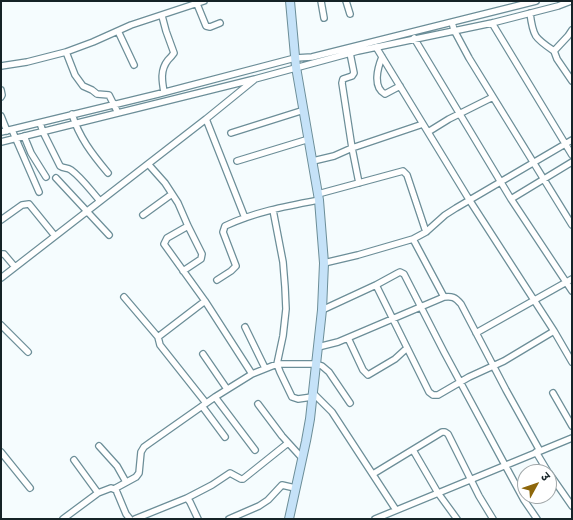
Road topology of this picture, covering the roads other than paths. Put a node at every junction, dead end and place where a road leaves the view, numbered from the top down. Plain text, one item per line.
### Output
1 (204, 1) edge
2 (290, 1) edge
3 (321, 1) edge
4 (346, 1) edge
5 (536, 1) edge
6 (571, 1) edge
7 (197, 4) junction
8 (530, 13) junction
9 (350, 14) dead end
10 (162, 16) junction
11 (324, 18) dead end
12 (452, 22) junction
13 (220, 23) dead end
14 (492, 23) junction
15 (454, 30) junction
16 (572, 30) edge
17 (118, 31) junction
18 (414, 38) junction
19 (570, 39) edge
20 (376, 47) junction
21 (554, 51) junction
22 (66, 52) junction
23 (350, 54) junction
24 (382, 57) junction
25 (295, 58) junction
26 (134, 65) dead end
27 (1, 66) edge
28 (296, 67) junction
29 (225, 77) junction
30 (255, 79) junction
31 (572, 81) edge
32 (228, 86) junction
33 (400, 86) junction
34 (1, 90) edge
35 (161, 93) junction
36 (1, 97) edge
37 (493, 97) junction
38 (161, 102) junction
39 (114, 105) junction
40 (98, 108) junction
41 (304, 110) junction
42 (118, 113) junction
43 (460, 113) junction
44 (72, 114) junction
45 (1, 116) edge
46 (100, 117) junction
47 (206, 119) junction
48 (40, 122) junction
49 (75, 124) junction
50 (423, 124) junction
51 (7, 131) edge
52 (43, 132) junction
53 (428, 132) junction
54 (231, 133) dead end
55 (24, 136) junction
56 (15, 139) junction
57 (309, 139) junction
58 (572, 140) edge
59 (1, 142) edge
60 (566, 144) junction
61 (352, 148) junction
62 (572, 155) edge
63 (237, 161) dead end
64 (313, 161) junction
65 (533, 162) junction
66 (572, 162) edge
67 (149, 164) junction
68 (108, 173) dead end
69 (46, 177) dead end
70 (56, 178) dead end
71 (544, 180) junction
72 (501, 182) junction
73 (359, 183) junction
74 (39, 192) dead end
75 (172, 194) junction
76 (318, 197) junction
77 (512, 199) junction
78 (100, 201) junction
79 (470, 201) junction
80 (273, 210) junction
81 (86, 211) junction
82 (142, 215) dead end
83 (245, 218) junction
84 (1, 220) edge
85 (572, 225) edge
86 (188, 226) junction
87 (426, 232) junction
88 (55, 236) junction
89 (109, 236) dead end
90 (414, 239) junction
91 (1, 254) edge
92 (324, 263) junction
93 (15, 267) junction
94 (183, 271) junction
95 (1, 278) edge
96 (217, 280) dead end
97 (569, 280) edge
98 (376, 286) junction
99 (572, 291) edge
100 (124, 297) dead end
101 (444, 297) junction
102 (205, 301) junction
103 (534, 301) junction
104 (421, 306) junction
105 (322, 310) junction
106 (392, 319) junction
107 (1, 325) edge
108 (245, 326) dead end
109 (554, 331) junction
110 (476, 333) junction
111 (158, 337) junction
112 (348, 338) junction
113 (318, 347) junction
114 (407, 348) junction
115 (28, 352) dead end
116 (203, 354) dead end
117 (572, 362) edge
118 (277, 364) junction
119 (316, 364) junction
120 (493, 365) junction
121 (265, 368) junction
122 (252, 374) junction
123 (460, 382) junction
124 (227, 389) junction
125 (553, 393) dead end
126 (312, 395) junction
127 (215, 396) junction
128 (350, 403) dead end
129 (204, 404) junction
130 (258, 404) dead end
131 (572, 426) edge
132 (225, 438) dead end
133 (571, 440) edge
134 (288, 443) junction
135 (99, 446) dead end
136 (255, 450) dead end
137 (413, 450) junction
138 (538, 451) junction
139 (1, 452) edge
140 (302, 458) junction
141 (74, 460) dead end
142 (544, 464) edge
143 (505, 466) junction
144 (373, 474) junction
145 (471, 480) junction
146 (126, 482) junction
147 (557, 484) edge
148 (30, 488) dead end
149 (296, 488) junction
150 (114, 489) junction
151 (98, 493) junction
152 (438, 493) junction
153 (187, 498) junction
154 (572, 506) edge
155 (396, 510) junction
156 (387, 517) edge
157 (63, 519) edge
158 (130, 519) edge
159 (135, 519) edge
160 (198, 519) edge
161 (229, 519) edge
162 (288, 519) edge
163 (375, 519) edge
164 (457, 519) edge
165 (494, 519) edge
166 (537, 519) edge

1 - 7 street
2 - 25 street
3 - 11 street
4 - 9 street
5 - 12 street
6 - 8 street
7 - 10 street
7 - 13 street
8 - 14 street
8 - 21 street
10 - 17 street
10 - 35 street
12 - 15 street
12 - 25 street
14 - 15 street
14 - 60 street
15 - 18 street
15 - 37 street
16 - 19 street
17 - 22 street
17 - 26 street
18 - 20 street
18 - 43 street
19 - 21 street
20 - 23 street
20 - 24 street
21 - 31 street
22 - 27 street
22 - 39 street
23 - 28 street
23 - 61 street
24 - 33 street
24 - 33 street
25 - 28 street
25 - 29 street
28 - 30 street
28 - 41 street
29 - 32 street
29 - 35 street
30 - 32 street
30 - 47 street
32 - 38 street
33 - 50 street
34 - 36 street
35 - 38 street
35 - 39 street
37 - 43 street
37 - 65 street
38 - 42 street
39 - 40 street
39 - 42 street
40 - 44 street
40 - 46 street
41 - 54 street
41 - 57 street
42 - 46 street
43 - 53 street
43 - 72 street
44 - 48 street
44 - 49 street
45 - 51 street
46 - 49 street
47 - 67 street
47 - 83 street
48 - 51 street
48 - 52 street
49 - 52 street
49 - 68 street
50 - 53 street
50 - 61 street
51 - 56 street
52 - 55 street
52 - 78 street
53 - 79 street
55 - 56 street
55 - 69 street
56 - 59 street
56 - 74 street
57 - 63 street
57 - 64 street
58 - 60 street
60 - 62 street
60 - 65 street
61 - 64 street
61 - 73 street
64 - 76 street
65 - 71 street
65 - 72 street
66 - 71 street
67 - 75 street
67 - 78 street
70 - 81 street
71 - 77 street
71 - 85 street
72 - 77 street
72 - 79 street
73 - 76 street
73 - 87 street
75 - 82 street
75 - 86 street
76 - 80 street
76 - 92 street
77 - 97 street
78 - 81 street
79 - 87 street
79 - 103 street
80 - 83 street
80 - 118 street
81 - 88 street
81 - 89 street
83 - 96 street
84 - 88 street
86 - 94 street
86 - 94 street
87 - 90 street
88 - 93 street
90 - 92 street
90 - 101 street
91 - 93 street
92 - 105 street
93 - 95 street
94 - 102 street
97 - 99 street
97 - 103 street
98 - 104 street
98 - 105 street
98 - 106 street
100 - 111 street
101 - 104 street
101 - 110 street
102 - 111 street
102 - 122 street
103 - 109 street
103 - 110 street
104 - 106 street
104 - 123 street
105 - 113 street
106 - 112 street
106 - 114 street
107 - 115 street
108 - 121 street
109 - 117 street
109 - 120 street
110 - 120 street
111 - 129 street
112 - 113 street
112 - 114 street
113 - 119 street
114 - 123 street
116 - 124 street
118 - 119 street
118 - 121 street
118 - 126 street
119 - 126 street
119 - 128 street
120 - 123 street
120 - 138 street
121 - 122 street
122 - 124 street
123 - 143 street
124 - 127 street
125 - 131 street
126 - 140 street
126 - 144 street
127 - 129 street
127 - 136 street
129 - 132 street
129 - 146 street
130 - 134 street
133 - 138 street
134 - 140 street
134 - 153 street
135 - 146 street
137 - 144 street
137 - 145 street
137 - 152 street
138 - 142 street
138 - 143 street
139 - 148 street
140 - 149 street
141 - 151 street
143 - 145 street
143 - 166 street
144 - 155 street
145 - 152 street
145 - 165 street
146 - 150 street
147 - 154 street
149 - 161 street
149 - 162 street
150 - 151 street
150 - 158 street
151 - 157 street
152 - 155 street
152 - 164 street
153 - 159 street
153 - 160 street
155 - 156 street
156 - 163 street

